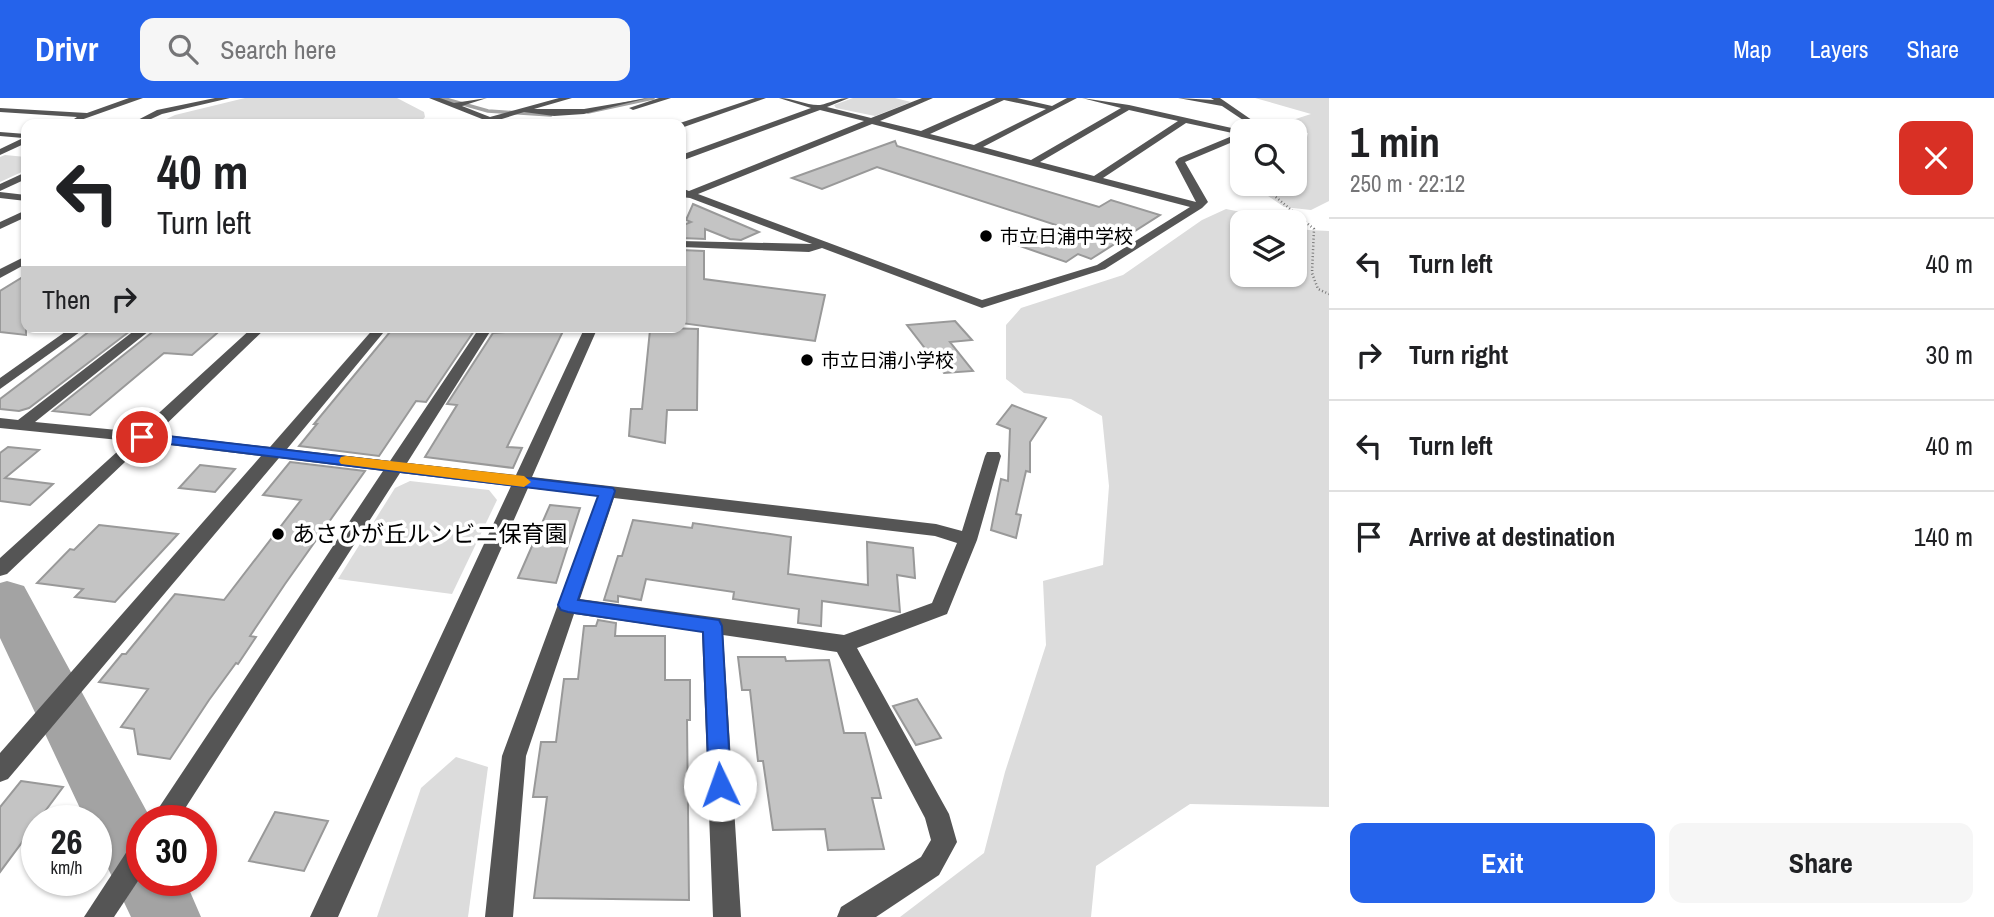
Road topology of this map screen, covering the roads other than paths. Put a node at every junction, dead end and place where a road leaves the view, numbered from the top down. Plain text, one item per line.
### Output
1 (139, 98) edge
2 (226, 98) edge
3 (433, 98) edge
4 (483, 98) edge
5 (568, 98) edge
6 (644, 98) edge
7 (667, 98) edge
8 (762, 98) edge
9 (783, 98) edge
10 (845, 98) edge
11 (929, 98) edge
12 (1004, 98) edge
13 (1073, 98) edge
14 (1086, 98) edge
15 (1182, 98) edge
16 (1215, 98) edge
17 (117, 100) edge
18 (1223, 104) junction
19 (453, 106) junction
20 (819, 107) junction
21 (1129, 107) junction
22 (1053, 108) junction
23 (0, 110) edge
24 (524, 110) junction
25 (160, 112) junction
26 (87, 115) junction
27 (77, 119) edge
28 (145, 119) edge
29 (490, 119) joint
30 (599, 119) edge
31 (1187, 119) junction
32 (1247, 119) edge
33 (872, 121) junction
34 (686, 123) edge
35 (1230, 131) edge
36 (0, 134) edge
37 (922, 134) junction
38 (21, 137) edge
39 (1230, 139) edge
40 (21, 141) edge
41 (975, 148) junction
42 (0, 152) edge
43 (686, 156) edge
44 (1032, 163) junction
45 (21, 178) edge
46 (1096, 179) junction
47 (0, 188) edge
48 (686, 194) edge
49 (0, 195) edge
50 (686, 196) edge
51 (21, 197) edge
52 (1198, 206) junction
53 (21, 216) edge
54 (0, 226) edge
55 (686, 244) edge
56 (822, 244) junction
57 (21, 262) edge
58 (21, 271) edge
59 (0, 274) edge
60 (0, 282) edge
61 (73, 333) edge
62 (140, 333) edge
63 (255, 333) edge
64 (377, 333) edge
65 (483, 333) edge
66 (589, 333) edge
67 (0, 384) edge
68 (8, 426) edge
69 (142, 437) junction
70 (274, 452) junction
71 (993, 456) dead end
72 (395, 467) junction
73 (521, 481) junction
74 (608, 491) junction
75 (968, 540) junction
76 (0, 569) edge
77 (568, 605) junction
78 (712, 626) junction
79 (844, 644) junction
80 (0, 771) edge
81 (173, 805) edge
82 (126, 875) edge
83 (98, 917) edge
84 (324, 917) edge
85 (499, 917) edge
86 (727, 917) edge
87 (851, 917) edge

1 - 17 street
2 - 25 street
3 - 19 street
4 - 19 street
5 - 24 street
6 - 24 street
7 - 30 street
8 - 34 street
9 - 20 street
10 - 20 street
11 - 33 street
12 - 22 street
12 - 37 street
13 - 22 street
14 - 21 street
15 - 18 street
16 - 18 street
17 - 25 street
17 - 26 street
18 - 32 street
19 - 29 street
20 - 33 street
20 - 43 street
21 - 31 street
21 - 44 street
22 - 41 street
23 - 26 street
24 - 29 street
25 - 28 street
26 - 27 street
31 - 35 street
31 - 46 street
33 - 37 street
33 - 48 street
36 - 38 street
37 - 41 street
39 - 52 street
40 - 42 street
41 - 44 street
44 - 46 street
45 - 47 street
46 - 52 street
49 - 51 street
50 - 56 street
52 - 56 street
53 - 54 street
55 - 56 street
57 - 59 street
58 - 60 street
61 - 67 street
62 - 68 street
63 - 69 street
64 - 70 street
65 - 72 street
66 - 73 street
68 - 69 street
69 - 70 street
69 - 76 street
70 - 72 street
70 - 80 street
71 - 75 street
72 - 73 street
72 - 81 street
73 - 74 street
73 - 84 street
74 - 75 street
74 - 77 street
75 - 79 street
77 - 78 street
77 - 85 street
78 - 79 street
78 - 86 street
79 - 87 street
82 - 83 street

